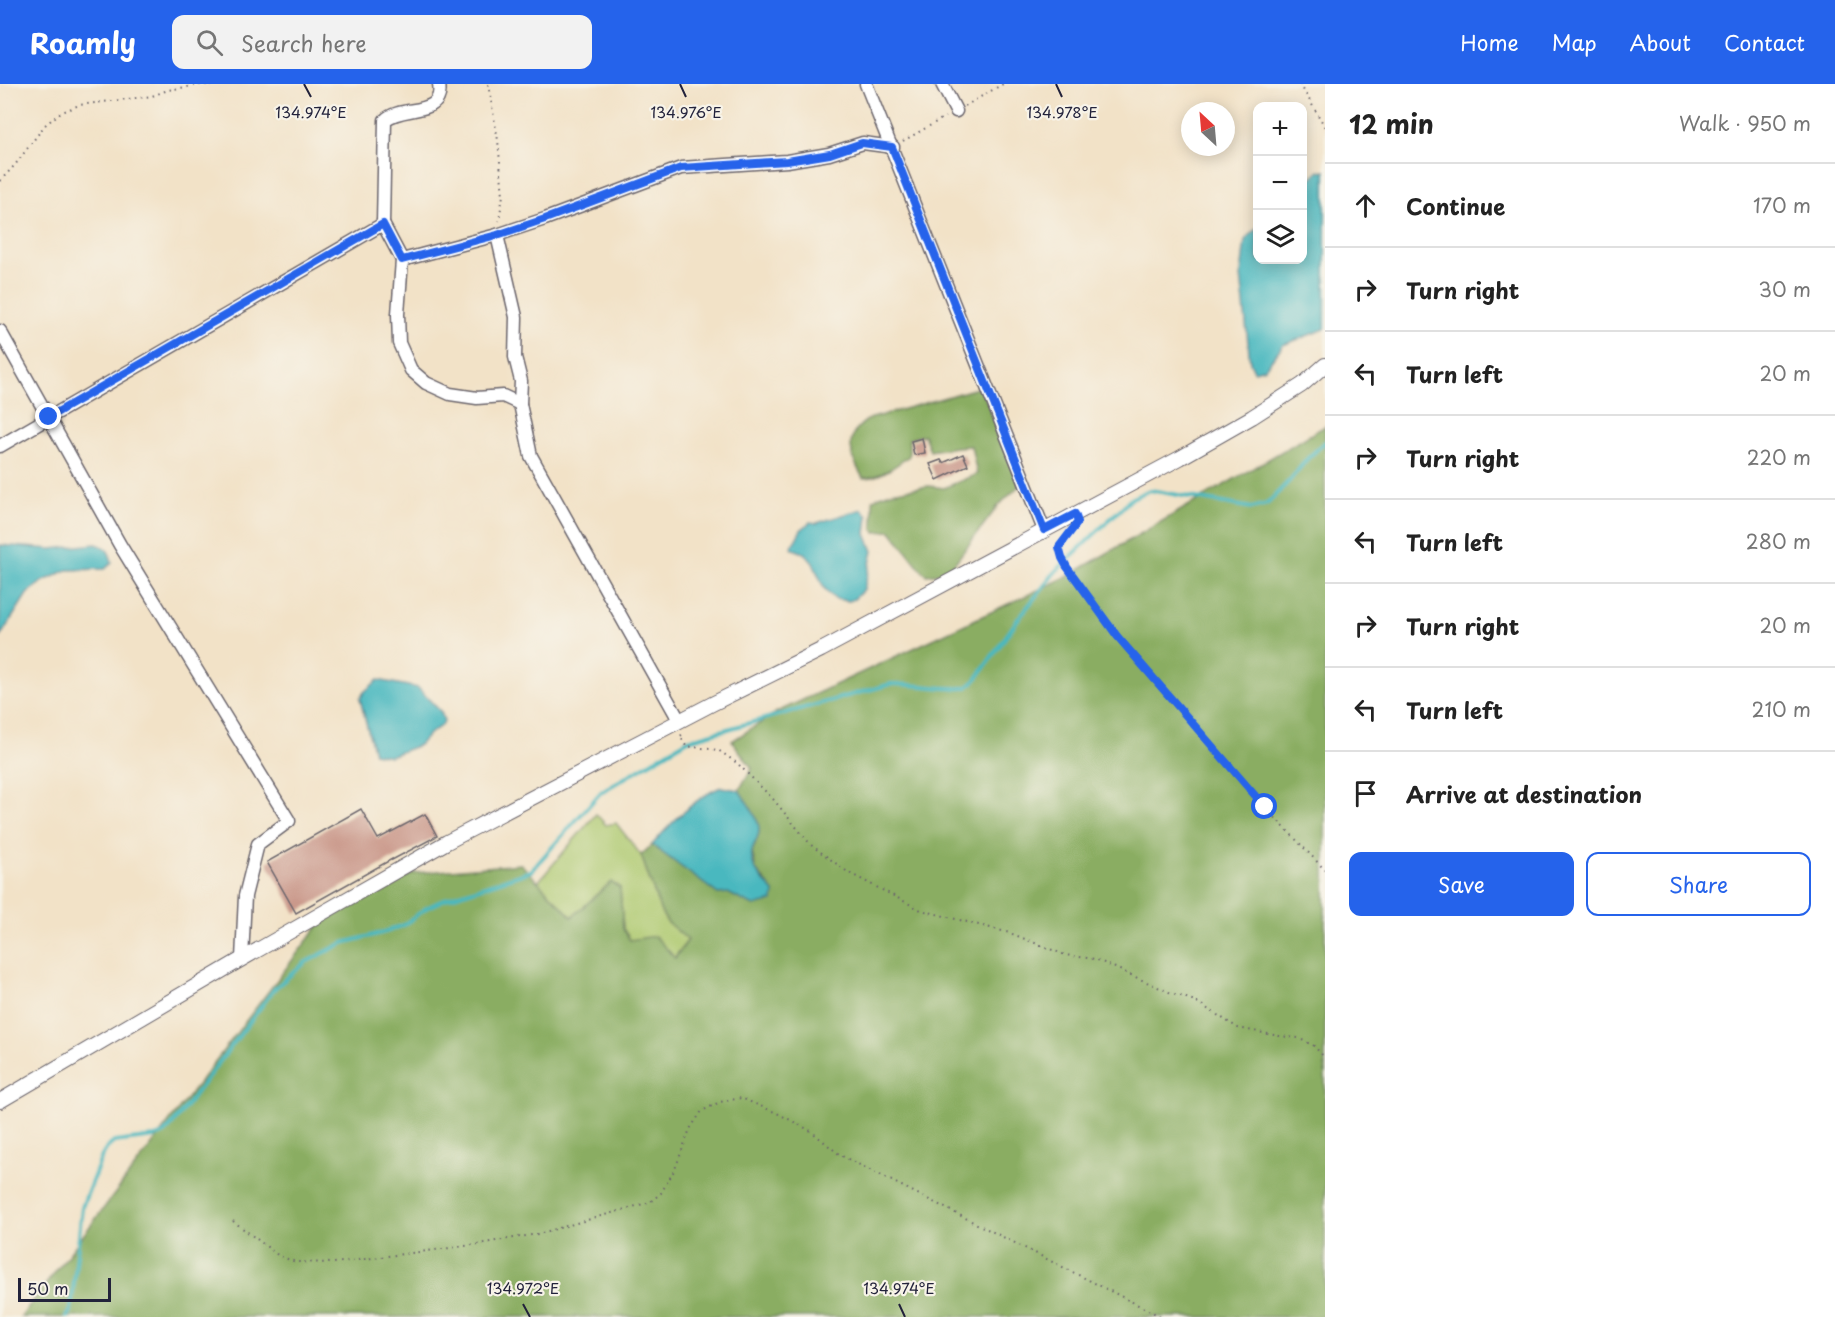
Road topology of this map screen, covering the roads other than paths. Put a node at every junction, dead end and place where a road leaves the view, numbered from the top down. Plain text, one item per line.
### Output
1 (439, 84) edge
2 (866, 84) edge
3 (942, 84) edge
4 (956, 111) dead end
5 (892, 147) junction
6 (383, 224) junction
7 (497, 235) junction
8 (402, 260) junction
9 (0, 331) edge
10 (1325, 365) edge
11 (520, 404) junction
12 (49, 417) junction
13 (0, 446) edge
14 (1044, 530) junction
15 (679, 720) junction
16 (242, 959) junction
17 (0, 1101) edge

1 - 6 street
2 - 5 street
3 - 4 street
5 - 7 street
5 - 14 street
6 - 8 street
6 - 12 street
7 - 8 street
7 - 11 street
8 - 11 street
9 - 12 street
10 - 14 street
11 - 15 street
12 - 13 street
12 - 16 street
14 - 15 street
15 - 16 street
16 - 17 street

